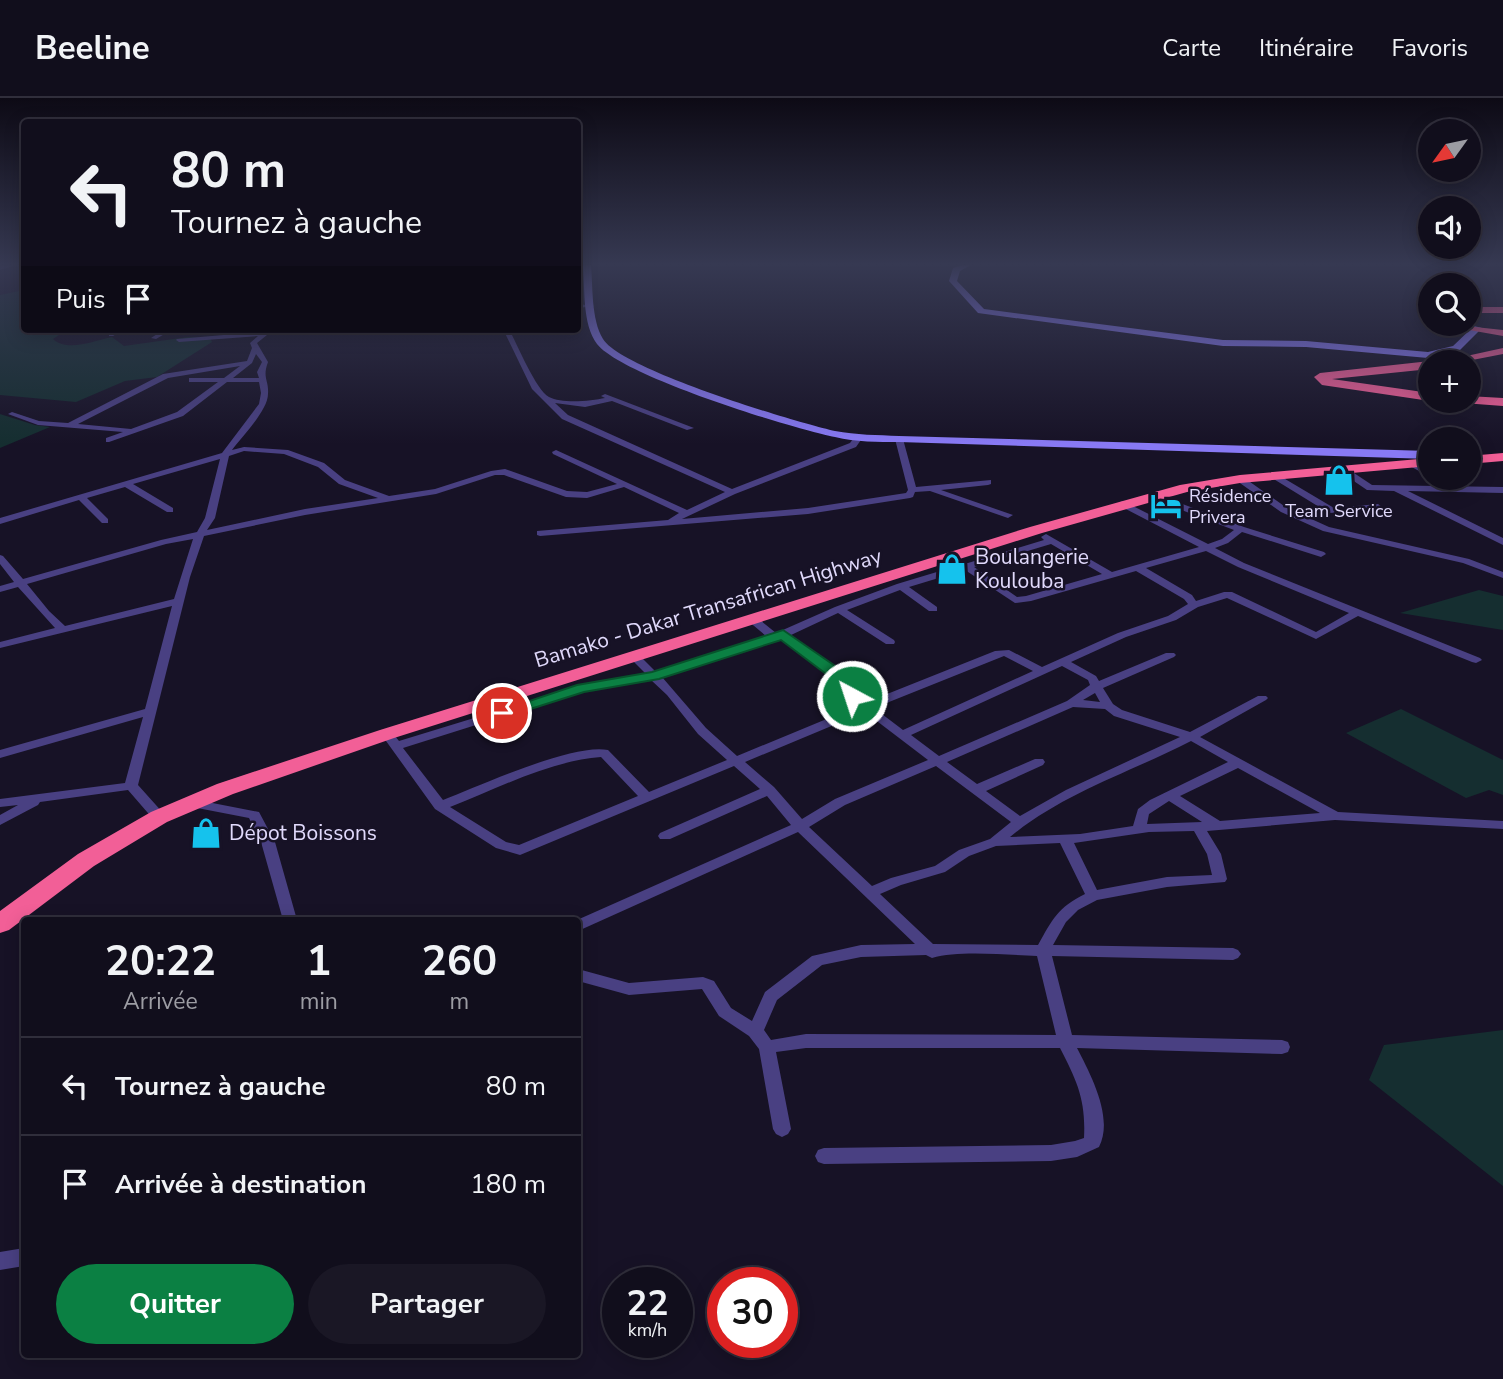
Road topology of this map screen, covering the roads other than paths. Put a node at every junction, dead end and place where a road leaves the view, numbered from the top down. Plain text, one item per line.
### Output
1 (595, 325) edge
2 (1081, 325) edge
3 (1481, 329) edge
4 (115, 333) edge
5 (163, 333) edge
6 (216, 333) edge
7 (266, 333) joint
8 (508, 333) edge
9 (1503, 333) edge
10 (111, 335) dead end
11 (1472, 336) edge
12 (209, 337) junction
13 (154, 338) dead end
14 (179, 340) dead end
15 (255, 348) junction
16 (1503, 351) edge
17 (1481, 355) edge
18 (250, 362) junction
19 (1418, 366) edge
20 (192, 380) dead end
21 (261, 380) junction
22 (225, 381) junction
23 (1418, 395) edge
24 (548, 400) junction
25 (1481, 401) edge
26 (1503, 402) edge
27 (12, 414) dead end
28 (68, 426) junction
29 (690, 428) dead end
30 (136, 430) junction
31 (859, 437) junction
32 (899, 439) junction
33 (109, 440) dead end
34 (556, 452) dead end
35 (225, 453) junction
36 (1503, 457) edge
37 (1481, 458) edge
38 (1418, 464) edge
39 (1418, 466) edge
40 (1342, 469) junction
41 (1275, 476) junction
42 (1240, 479) junction
43 (988, 482) dead end
44 (126, 484) junction
45 (625, 484) junction
46 (1396, 488) junction
47 (1418, 488) edge
48 (912, 490) junction
49 (934, 490) junction
50 (1481, 490) edge
51 (1503, 490) edge
52 (732, 492) junction
53 (1153, 496) junction
54 (82, 498) junction
55 (391, 499) junction
56 (1123, 505) junction
57 (1378, 507) dead end
58 (170, 510) dead end
59 (686, 513) junction
60 (1008, 515) dead end
61 (0, 521) edge
62 (106, 522) dead end
63 (665, 524) junction
64 (1241, 528) junction
65 (540, 533) dead end
66 (1044, 535) junction
67 (199, 536) junction
68 (1503, 542) edge
69 (1205, 548) junction
70 (1321, 554) dead end
71 (0, 558) edge
72 (965, 565) junction
73 (1137, 567) junction
74 (1109, 574) junction
75 (1503, 575) edge
76 (23, 583) junction
77 (901, 586) junction
78 (0, 589) edge
79 (179, 601) junction
80 (1194, 605) junction
81 (839, 609) junction
82 (933, 609) dead end
83 (1359, 612) junction
84 (751, 618) junction
85 (63, 630) junction
86 (779, 636) junction
87 (890, 642) dead end
88 (0, 645) edge
89 (633, 655) junction
90 (1170, 655) dead end
91 (1476, 660) dead end
92 (1065, 663) junction
93 (1042, 671) junction
94 (654, 676) junction
95 (1097, 686) junction
96 (1262, 698) dead end
97 (1071, 703) junction
98 (1108, 706) junction
99 (868, 708) junction
100 (150, 711) junction
101 (901, 735) junction
102 (1192, 737) junction
103 (391, 740) junction
104 (0, 754) edge
105 (733, 761) junction
106 (936, 761) junction
107 (1039, 762) dead end
108 (1237, 763) junction
109 (131, 786) junction
110 (769, 790) junction
111 (976, 790) junction
112 (1170, 796) junction
113 (646, 797) junction
114 (39, 799) junction
115 (0, 803) edge
116 (191, 803) junction
117 (440, 806) junction
118 (1335, 816) junction
119 (159, 817) junction
120 (0, 821) edge
121 (1018, 821) junction
122 (1503, 825) edge
123 (800, 826) junction
124 (1218, 826) junction
125 (1198, 827) junction
126 (1139, 829) junction
127 (665, 836) dead end
128 (1065, 839) junction
129 (995, 842) junction
130 (871, 892) junction
131 (1093, 896) junction
132 (289, 917) edge
133 (0, 924) edge
134 (581, 925) edge
135 (1043, 950) junction
136 (932, 952) junction
137 (1233, 954) dead end
138 (581, 976) edge
139 (755, 1031) junction
140 (1066, 1045) junction
141 (767, 1046) junction
142 (1282, 1047) dead end
143 (782, 1129) dead end
144 (824, 1156) dead end
145 (21, 1258) edge
146 (0, 1261) edge

1 - 31 street
2 - 11 street
3 - 9 highway
4 - 10 street
5 - 13 street
6 - 12 street
7 - 12 street
7 - 15 street
8 - 24 street
12 - 14 street
15 - 18 street
15 - 21 street
16 - 17 highway
18 - 22 street
18 - 28 street
19 - 23 highway
20 - 22 street
21 - 22 street
21 - 35 street
22 - 30 street
24 - 29 street
24 - 52 street
25 - 26 highway
27 - 28 street
28 - 30 street
30 - 33 street
31 - 32 street
31 - 52 street
32 - 38 street
32 - 48 street
34 - 45 street
35 - 44 street
35 - 55 street
35 - 67 street
36 - 37 highway
39 - 40 highway, Bamako - Dakar Transafrican Highway
40 - 41 highway, Bamako - Dakar Transafrican Highway
40 - 46 street
41 - 42 highway, Bamako - Dakar Transafrican Highway
41 - 57 street
42 - 53 highway, Bamako - Dakar Transafrican Highway
42 - 75 street
43 - 49 street
44 - 54 street
44 - 58 street
45 - 55 street
45 - 59 street
46 - 47 street
46 - 68 street
48 - 49 street
48 - 63 street
49 - 60 street
50 - 51 street
52 - 59 street
53 - 56 highway, Bamako - Dakar Transafrican Highway
53 - 64 street
54 - 61 street
54 - 62 street
55 - 67 street
56 - 66 highway, Bamako - Dakar Transafrican Highway
56 - 69 street
59 - 63 street
63 - 65 street
64 - 69 street
64 - 70 street
66 - 72 street
66 - 74 street
66 - 84 highway, Bamako - Dakar Transafrican Highway
67 - 76 street
67 - 79 street
69 - 73 street
69 - 83 street
71 - 76 street
72 - 74 street
72 - 77 street
73 - 74 street
73 - 80 street
76 - 78 street
76 - 85 street
77 - 81 street
77 - 82 street
79 - 85 street
79 - 100 street
80 - 83 street
80 - 92 street
81 - 86 street
81 - 87 street
83 - 91 street
84 - 86 street
84 - 89 highway, Bamako - Dakar Transafrican Highway
85 - 88 street
86 - 94 street
86 - 99 street
89 - 94 street
89 - 103 highway, Bamako - Dakar Transafrican Highway
90 - 95 street
92 - 93 street
92 - 95 street
93 - 99 street
93 - 101 street
94 - 103 street
94 - 105 street
95 - 97 street
95 - 98 street
96 - 102 street
97 - 98 street
97 - 106 street
98 - 102 street
99 - 101 street
99 - 105 street
100 - 104 street
100 - 109 street
101 - 106 street
102 - 108 street
102 - 121 street
103 - 116 highway, Bamako - Dakar Transafrican Highway
103 - 117 street
105 - 110 street
105 - 113 street
106 - 111 street
106 - 123 street
107 - 111 street
108 - 112 street
108 - 118 street
109 - 114 street
109 - 119 street
110 - 123 street
110 - 127 street
111 - 121 street
112 - 124 street
112 - 126 street
113 - 117 street
113 - 117 street
114 - 115 street
114 - 120 street
116 - 119 highway, Bamako - Dakar Transafrican Highway
116 - 132 street
118 - 122 street
118 - 124 street
119 - 133 highway, Bamako - Dakar Transafrican Highway
121 - 129 street
123 - 130 street
123 - 134 street
124 - 125 street
125 - 126 street
125 - 131 street
126 - 128 street
128 - 129 street
128 - 131 street
129 - 130 street
130 - 136 street
131 - 135 street
135 - 136 street
135 - 137 street
135 - 140 street
136 - 139 street
138 - 139 street
139 - 141 street
140 - 141 street
140 - 142 street
140 - 144 street
141 - 143 street
145 - 146 street

